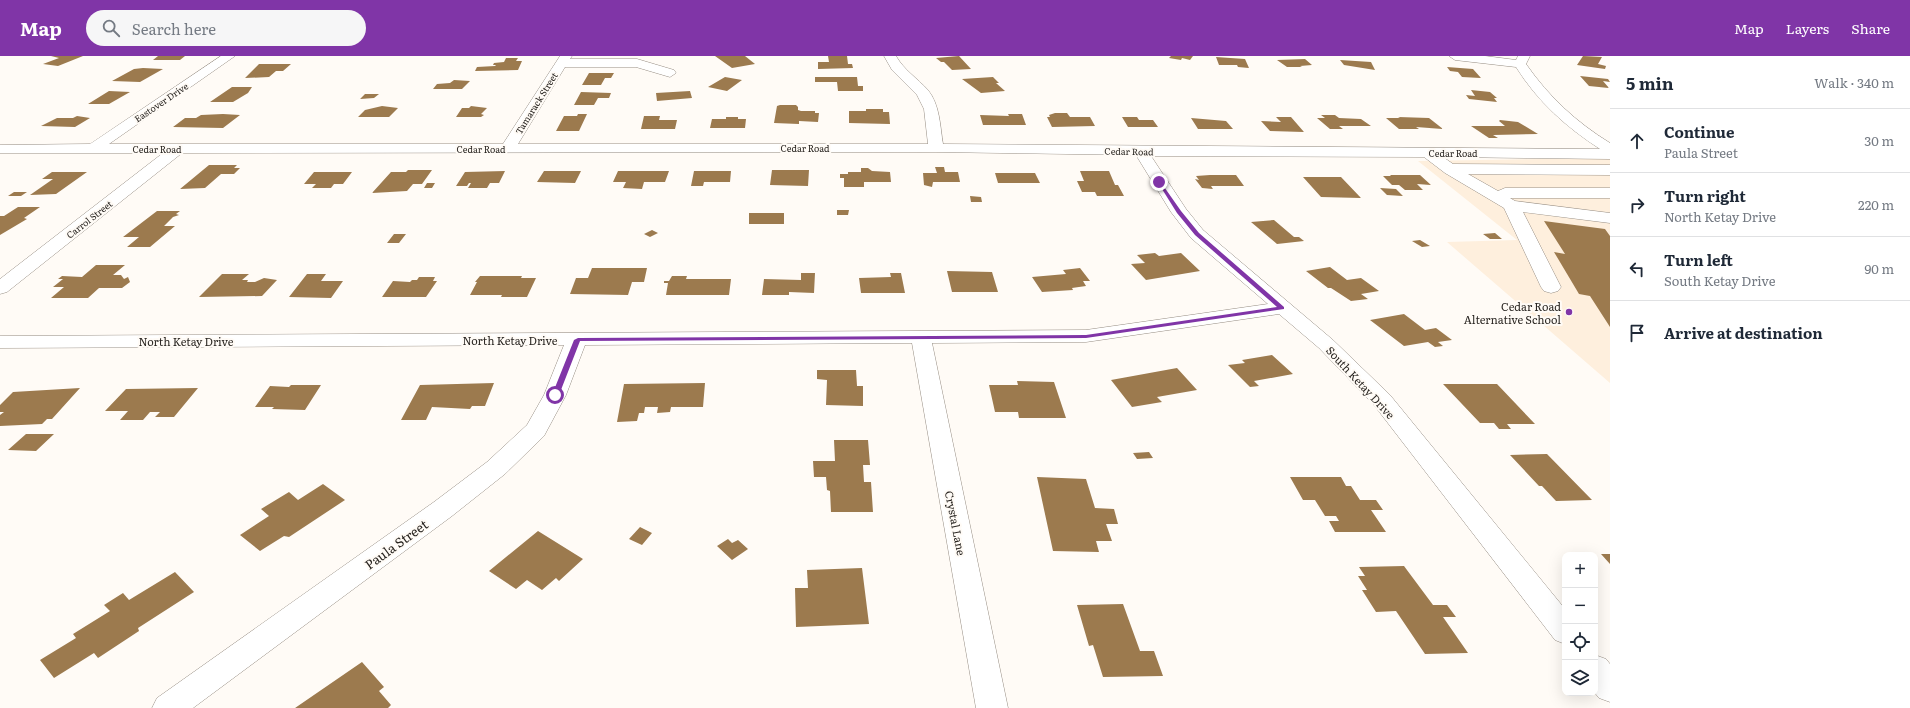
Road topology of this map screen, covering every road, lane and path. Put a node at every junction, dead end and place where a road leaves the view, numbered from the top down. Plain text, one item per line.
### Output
1 (229, 56) edge
2 (890, 56) edge
3 (1455, 56) edge
4 (563, 60) edge
5 (1522, 60) edge
6 (670, 74) dead end
7 (936, 148) junction
8 (0, 149) edge
9 (93, 149) junction
10 (178, 149) junction
11 (507, 149) junction
12 (1610, 149) edge
13 (1141, 151) junction
14 (1428, 153) junction
15 (1610, 154) edge
16 (1449, 169) junction
17 (1610, 170) edge
18 (1489, 193) junction
19 (1610, 193) edge
20 (1511, 205) junction
21 (1610, 218) edge
22 (1551, 286) dead end
23 (0, 288) edge
24 (1282, 308) junction
25 (921, 338) junction
26 (578, 340) junction
27 (0, 342) edge
28 (1562, 627) edge
29 (1598, 673) edge
30 (1610, 688) edge
31 (168, 708) edge
32 (992, 708) edge

1 - 9 street, Eastover Drive
2 - 7 street
3 - 5 street
4 - 6 street
4 - 11 street, Tamarack Street
5 - 12 street
7 - 11 street, Cedar Road
7 - 13 street, Cedar Road
8 - 9 street, Cedar Road
9 - 10 street, Cedar Road
10 - 11 street, Cedar Road
10 - 23 street, Carrol Street
13 - 14 street, Cedar Road
13 - 24 street, South Ketay Drive
14 - 15 street, Cedar Road
14 - 16 street
16 - 17 street
16 - 18 street
18 - 19 street
18 - 20 street
20 - 21 street
20 - 22 street
24 - 25 street, North Ketay Drive
24 - 28 street, South Ketay Drive
25 - 26 street, North Ketay Drive
25 - 32 street, Crystal Lane
26 - 27 street, North Ketay Drive
26 - 31 street, Paula Street
29 - 30 street

